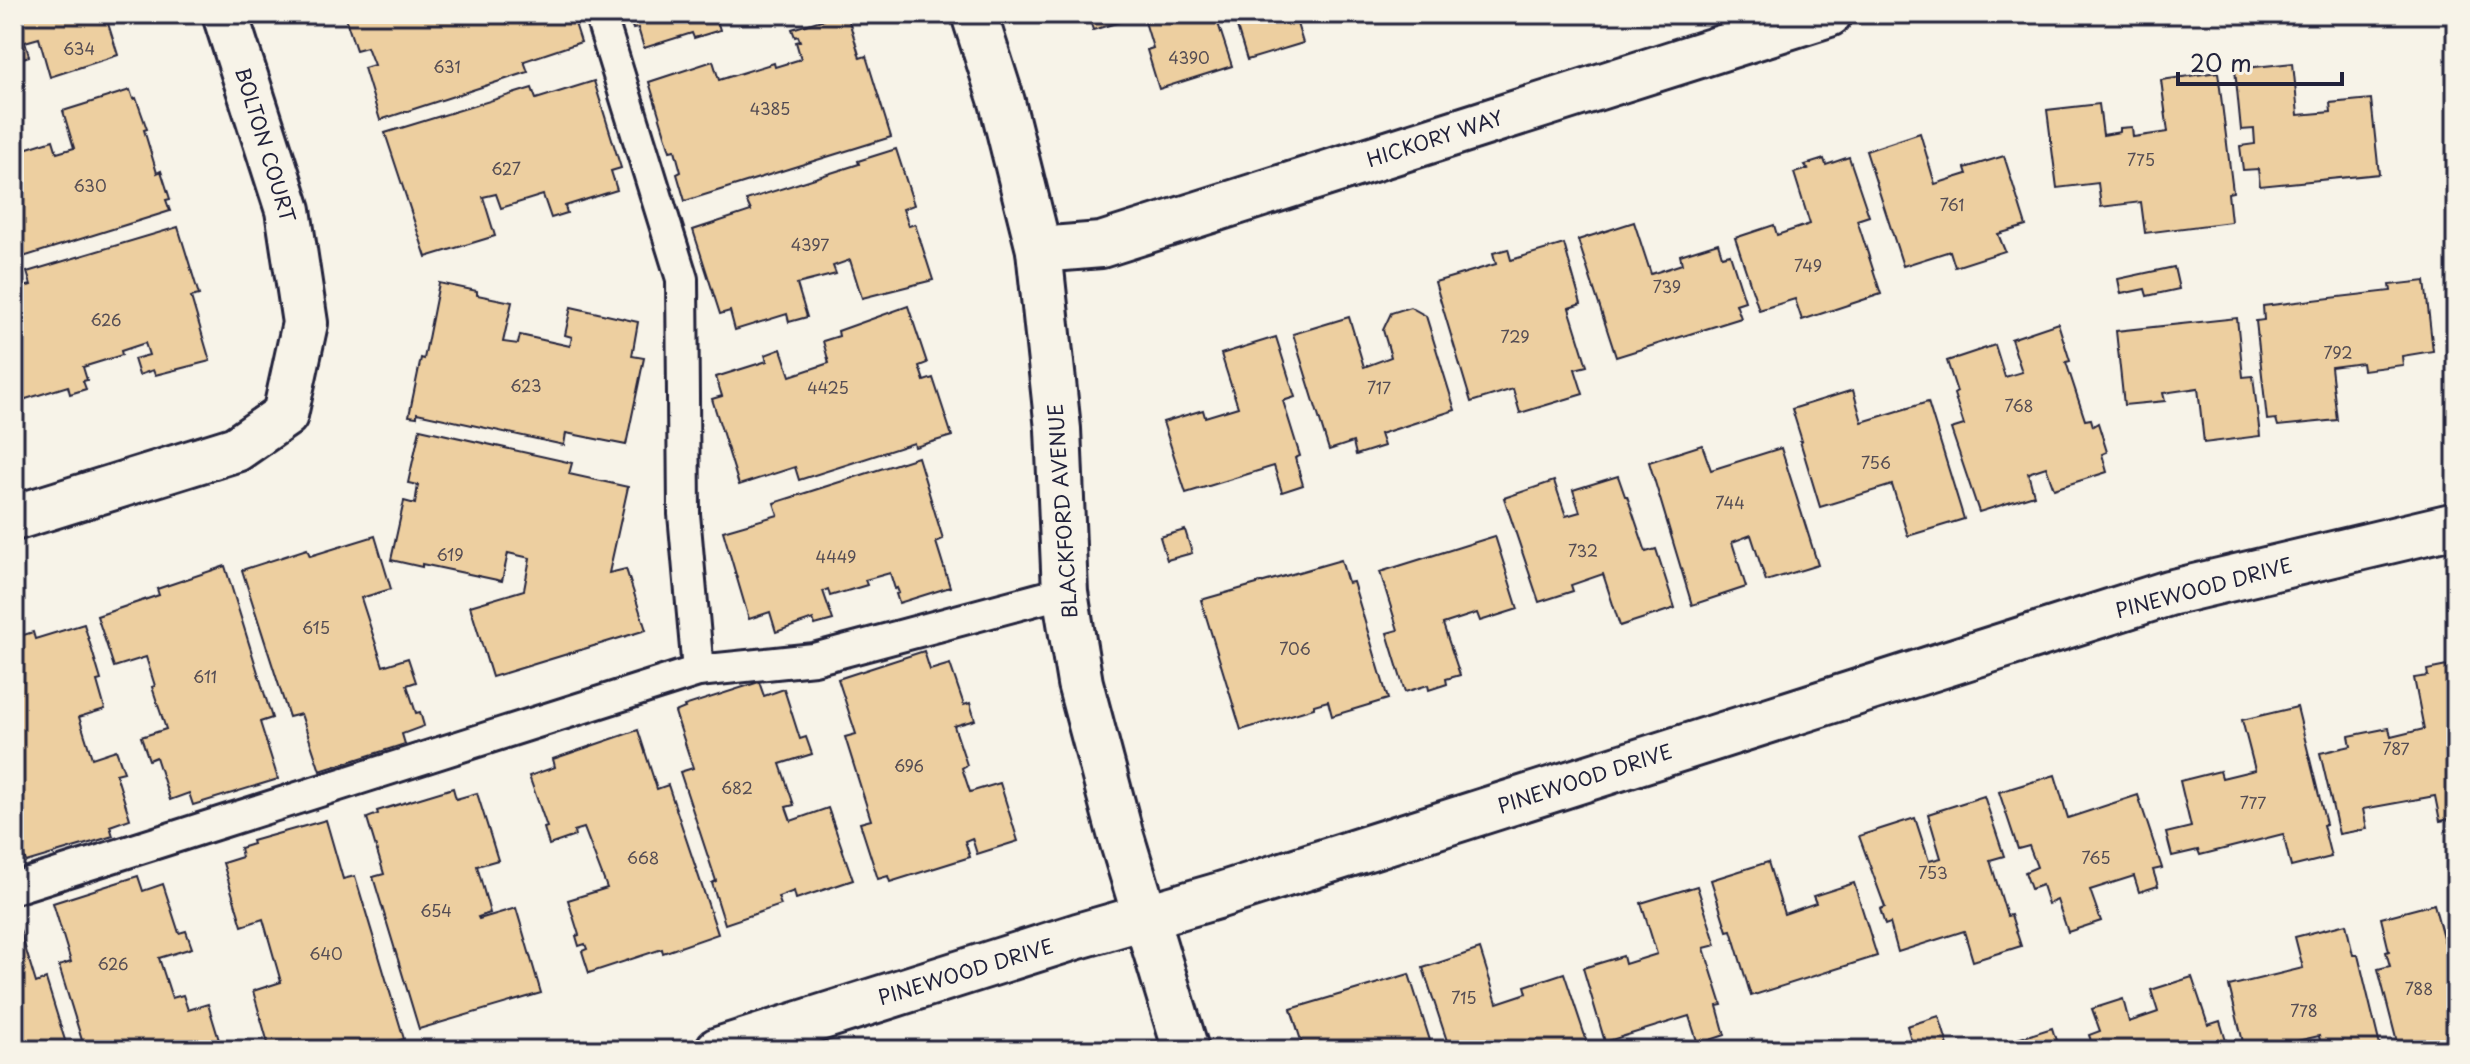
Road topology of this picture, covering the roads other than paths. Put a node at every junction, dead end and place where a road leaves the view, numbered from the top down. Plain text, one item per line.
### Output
1 (225, 14) edge
2 (600, 14) edge
3 (974, 14) edge
4 (1829, 14) edge
5 (1039, 250) junction
6 (14, 516) edge
7 (2456, 525) edge
8 (1065, 592) junction
9 (698, 671) junction
10 (14, 888) edge
11 (1145, 917) junction
12 (718, 1050) edge
13 (1186, 1050) edge

1 - 6 street, BOLTON COURT
2 - 9 lane
3 - 5 street, BLACKFORD AVENUE
4 - 5 street, HICKORY WAY
5 - 8 street, BLACKFORD AVENUE
7 - 11 street, PINEWOOD DRIVE
8 - 9 lane
8 - 11 street, BLACKFORD AVENUE
9 - 10 lane
11 - 12 street, PINEWOOD DRIVE
11 - 13 street, BLACKFORD AVENUE

